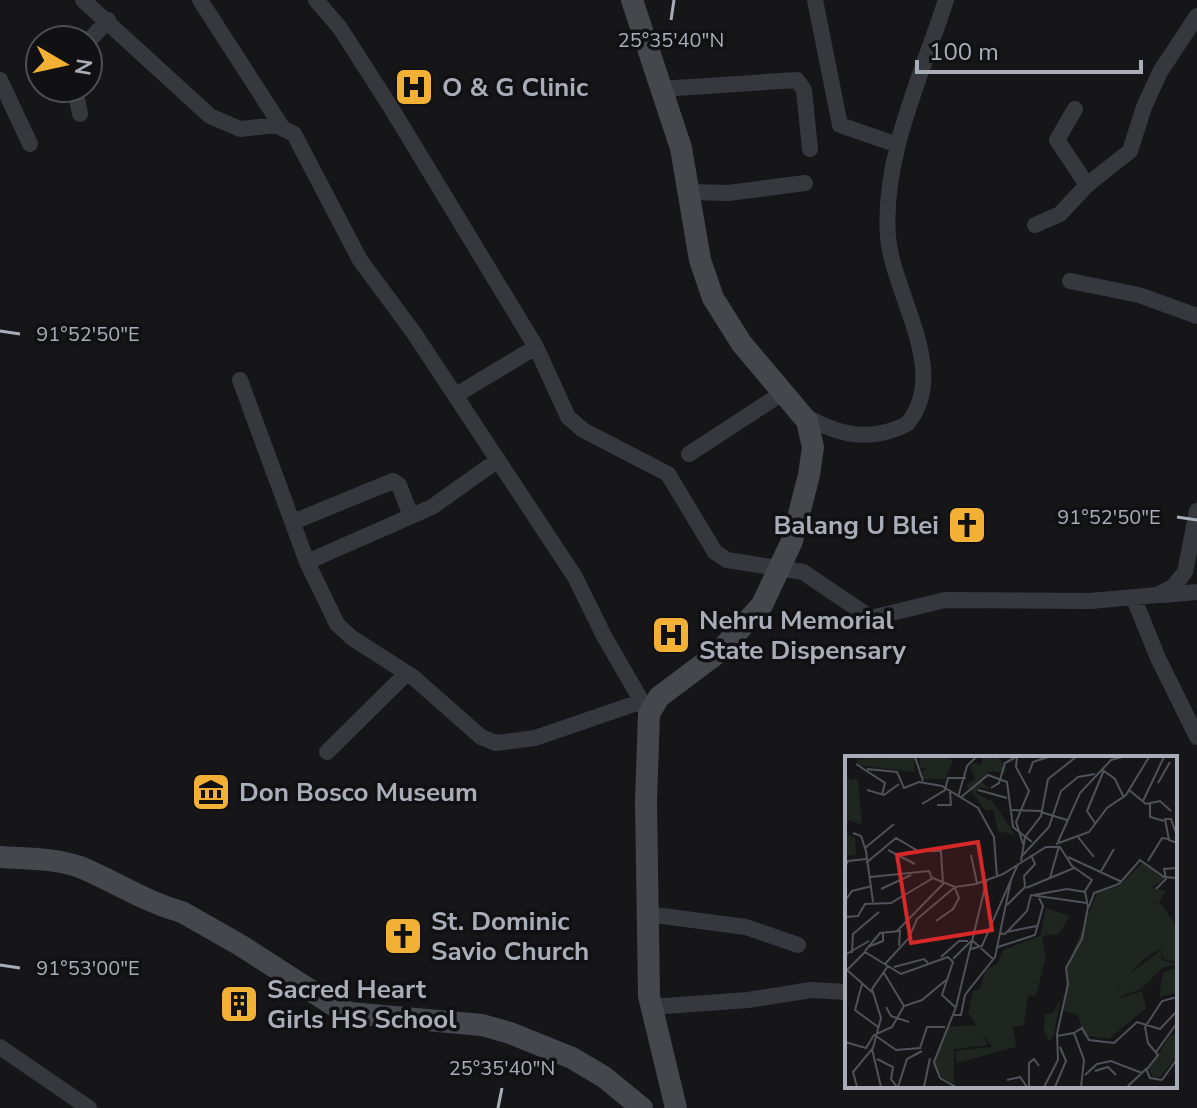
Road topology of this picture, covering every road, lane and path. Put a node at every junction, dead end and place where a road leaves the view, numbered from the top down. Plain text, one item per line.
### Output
1 (83, 0) edge
2 (200, 0) edge
3 (316, 0) edge
4 (632, 0) edge
5 (815, 0) edge
6 (946, 0) edge
7 (1197, 16) edge
8 (108, 20) junction
9 (104, 24) edge
10 (0, 80) edge
11 (661, 89) junction
12 (78, 104) edge
13 (1075, 109) dead end
14 (80, 114) dead end
15 (282, 127) junction
16 (30, 144) dead end
17 (898, 145) junction
18 (810, 149) dead end
19 (805, 183) dead end
20 (1087, 185) junction
21 (688, 192) junction
22 (1035, 225) dead end
23 (1070, 281) dead end
24 (1197, 316) edge
25 (536, 347) junction
26 (240, 380) dead end
27 (784, 392) junction
28 (456, 395) junction
29 (803, 415) junction
30 (689, 454) dead end
31 (498, 460) junction
32 (1197, 511) edge
33 (411, 516) junction
34 (293, 522) junction
35 (307, 562) junction
36 (782, 567) junction
37 (1197, 592) edge
38 (1157, 595) junction
39 (1134, 599) junction
40 (407, 673) junction
41 (645, 708) junction
42 (1197, 737) edge
43 (327, 752) dead end
44 (0, 857) edge
45 (647, 914) junction
46 (798, 945) dead end
47 (845, 992) edge
48 (651, 1007) junction
49 (0, 1047) edge
50 (89, 1108) edge
51 (642, 1108) edge
52 (676, 1108) edge

1 - 8 street
2 - 15 street
3 - 25 street
4 - 11 street
5 - 17 street
6 - 17 street
7 - 20 street
8 - 9 street
8 - 15 street
10 - 16 street
11 - 18 street
11 - 21 street
12 - 14 street
13 - 20 street
15 - 28 street
17 - 29 street
19 - 21 street
20 - 22 street
21 - 27 street
23 - 24 street
25 - 28 street
25 - 36 street
26 - 34 street
27 - 29 street
27 - 30 street
28 - 31 street
29 - 36 street
31 - 33 street
31 - 41 street
32 - 38 street
33 - 34 street
33 - 35 street
34 - 35 street
35 - 40 street
36 - 39 street
36 - 41 street
37 - 38 street
38 - 39 street
39 - 42 street
40 - 41 street
40 - 43 street
41 - 45 street
44 - 51 street
45 - 46 street
45 - 48 street
47 - 48 street
48 - 52 street
49 - 50 street

